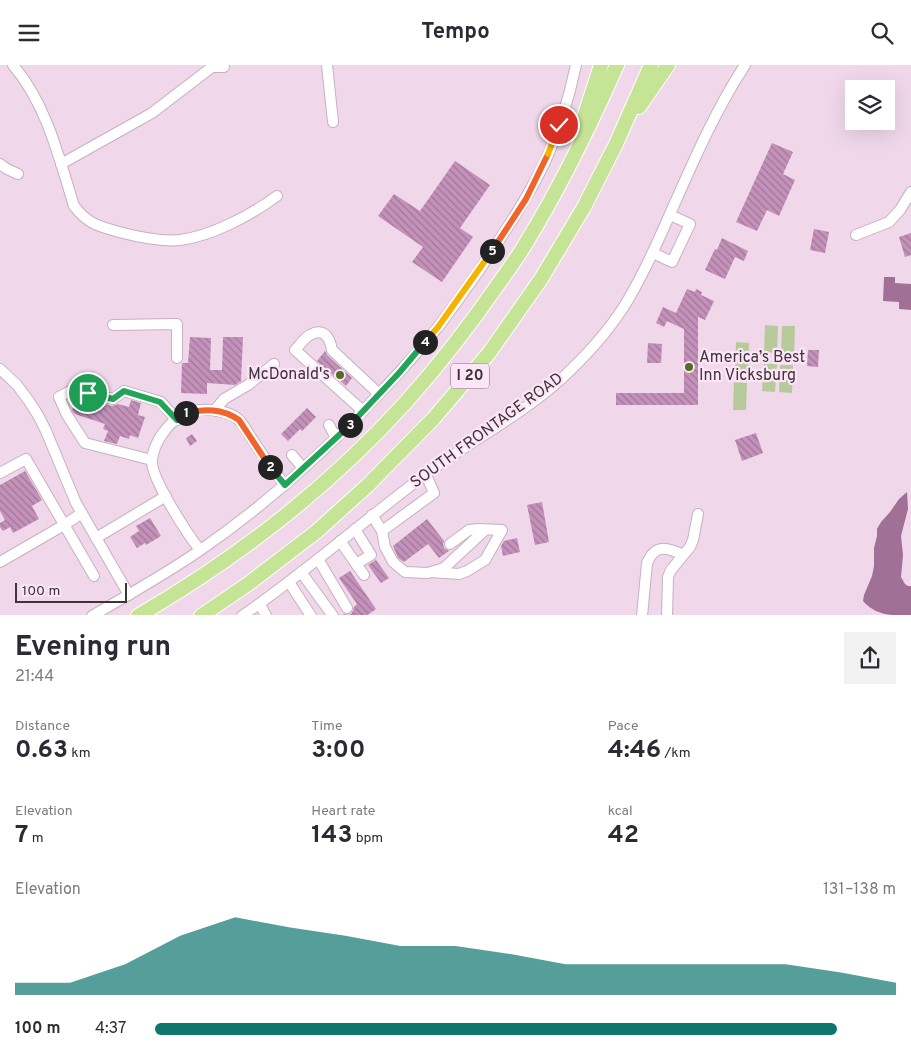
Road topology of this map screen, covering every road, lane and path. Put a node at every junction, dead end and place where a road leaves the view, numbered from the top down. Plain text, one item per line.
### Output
1 (14, 65) edge
2 (327, 65) edge
3 (576, 65) edge
4 (601, 65) edge
5 (617, 65) edge
6 (651, 65) edge
7 (668, 65) edge
8 (745, 65) edge
9 (224, 67) dead end
10 (333, 122) dead end
11 (616, 144) junction
12 (0, 163) edge
13 (61, 164) junction
14 (18, 174) dead end
15 (911, 192) edge
16 (556, 193) junction
17 (277, 196) dead end
18 (670, 215) junction
19 (856, 235) dead end
20 (653, 253) junction
21 (113, 325) dead end
22 (177, 358) dead end
23 (274, 364) dead end
24 (0, 369) edge
25 (379, 393) junction
26 (215, 410) junction
27 (363, 411) junction
28 (177, 420) junction
29 (329, 425) dead end
30 (336, 438) junction
31 (292, 455) dead end
32 (152, 460) junction
33 (304, 468) junction
34 (0, 473) edge
35 (426, 475) junction
36 (285, 485) junction
37 (166, 496) junction
38 (82, 513) junction
39 (372, 515) junction
40 (698, 515) dead end
41 (64, 525) junction
42 (355, 529) junction
43 (485, 530) junction
44 (382, 531) junction
45 (96, 538) junction
46 (340, 541) junction
47 (450, 543) dead end
48 (200, 550) junction
49 (683, 555) junction
50 (318, 559) junction
51 (0, 562) edge
52 (356, 564) junction
53 (301, 572) junction
54 (431, 572) junction
55 (364, 575) dead end
56 (94, 576) dead end
57 (289, 581) junction
58 (129, 595) junction
59 (260, 604) junction
60 (347, 608) dead end
61 (92, 615) edge
62 (138, 615) edge
63 (201, 615) edge
64 (242, 615) edge
65 (266, 615) edge
66 (310, 615) edge
67 (333, 615) edge
68 (642, 615) edge
69 (667, 615) edge

1 - 13 street
2 - 10 street
3 - 25 street
4 - 16 highway
5 - 16 highway, I 20
6 - 11 highway, I 20
7 - 11 highway
8 - 18 street, SOUTH FRONTAGE ROAD
9 - 13 street
11 - 63 highway, I 20
12 - 14 street
13 - 17 street
15 - 19 street
16 - 62 highway, I 20
18 - 20 street, SOUTH FRONTAGE ROAD
18 - 20 street
20 - 35 street, SOUTH FRONTAGE ROAD
21 - 22 street
23 - 26 street
24 - 38 street
25 - 27 street
25 - 27 street
26 - 28 street
26 - 36 street
27 - 30 street
28 - 32 street
28 - 32 street
29 - 30 street
30 - 33 street
31 - 33 street
32 - 37 street
33 - 36 street
34 - 41 street
35 - 39 street, SOUTH FRONTAGE ROAD
35 - 44 street
36 - 48 street
37 - 45 street
37 - 48 street
38 - 41 street
38 - 45 street
39 - 42 street, SOUTH FRONTAGE ROAD
39 - 44 street
40 - 49 street
41 - 51 street
41 - 56 street
42 - 46 street, SOUTH FRONTAGE ROAD
42 - 52 street
43 - 47 street
43 - 54 street
43 - 54 street
44 - 54 street
45 - 58 street
46 - 50 street, SOUTH FRONTAGE ROAD
46 - 52 street
48 - 58 street
49 - 68 street
49 - 69 street
50 - 53 street, SOUTH FRONTAGE ROAD
50 - 60 street
52 - 55 street
53 - 57 street, SOUTH FRONTAGE ROAD
53 - 67 street
57 - 59 street, SOUTH FRONTAGE ROAD
57 - 66 street
58 - 61 street
59 - 64 street, SOUTH FRONTAGE ROAD
59 - 65 street

